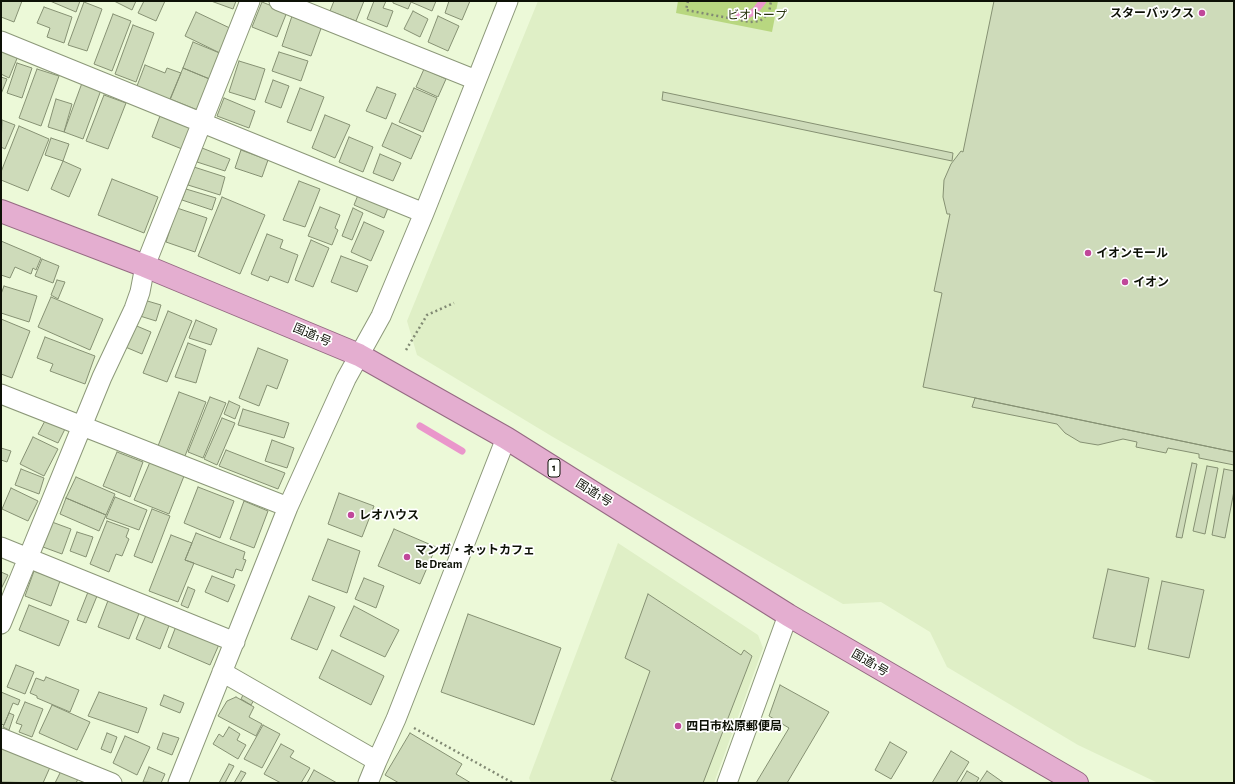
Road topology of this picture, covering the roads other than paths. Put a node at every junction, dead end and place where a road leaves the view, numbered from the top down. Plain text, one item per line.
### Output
1 (250, 1) edge
2 (279, 1) edge
3 (508, 1) edge
4 (1, 41) edge
5 (476, 80) junction
6 (202, 123) junction
7 (1, 211) edge
8 (424, 213) junction
9 (145, 266) junction
10 (359, 355) junction
11 (1, 394) edge
12 (82, 426) junction
13 (506, 438) junction
14 (288, 507) junction
15 (1, 547) edge
16 (28, 559) junction
17 (788, 615) junction
18 (1, 624) edge
19 (234, 642) junction
20 (222, 672) junction
21 (1, 738) edge
22 (377, 761) junction
23 (112, 783) edge
24 (178, 783) edge
25 (368, 783) edge
26 (727, 783) edge
27 (1077, 783) edge

1 - 6 street
2 - 5 street
3 - 5 street
4 - 6 street
5 - 8 street
6 - 8 street
6 - 9 street
7 - 9 highway, 国道1号 / 1
8 - 10 street
9 - 10 highway, 国道1号 / 1
9 - 12 street
10 - 13 highway, 国道1号 / 1
10 - 14 street
11 - 12 street
12 - 14 street
12 - 16 street
13 - 17 highway, 国道1号 / 1
13 - 22 street
14 - 19 street
15 - 16 street
16 - 18 street
16 - 19 street
17 - 26 street
17 - 27 highway, 国道1号 / 1
19 - 20 street
20 - 22 street
20 - 24 street
21 - 23 street
22 - 25 street

